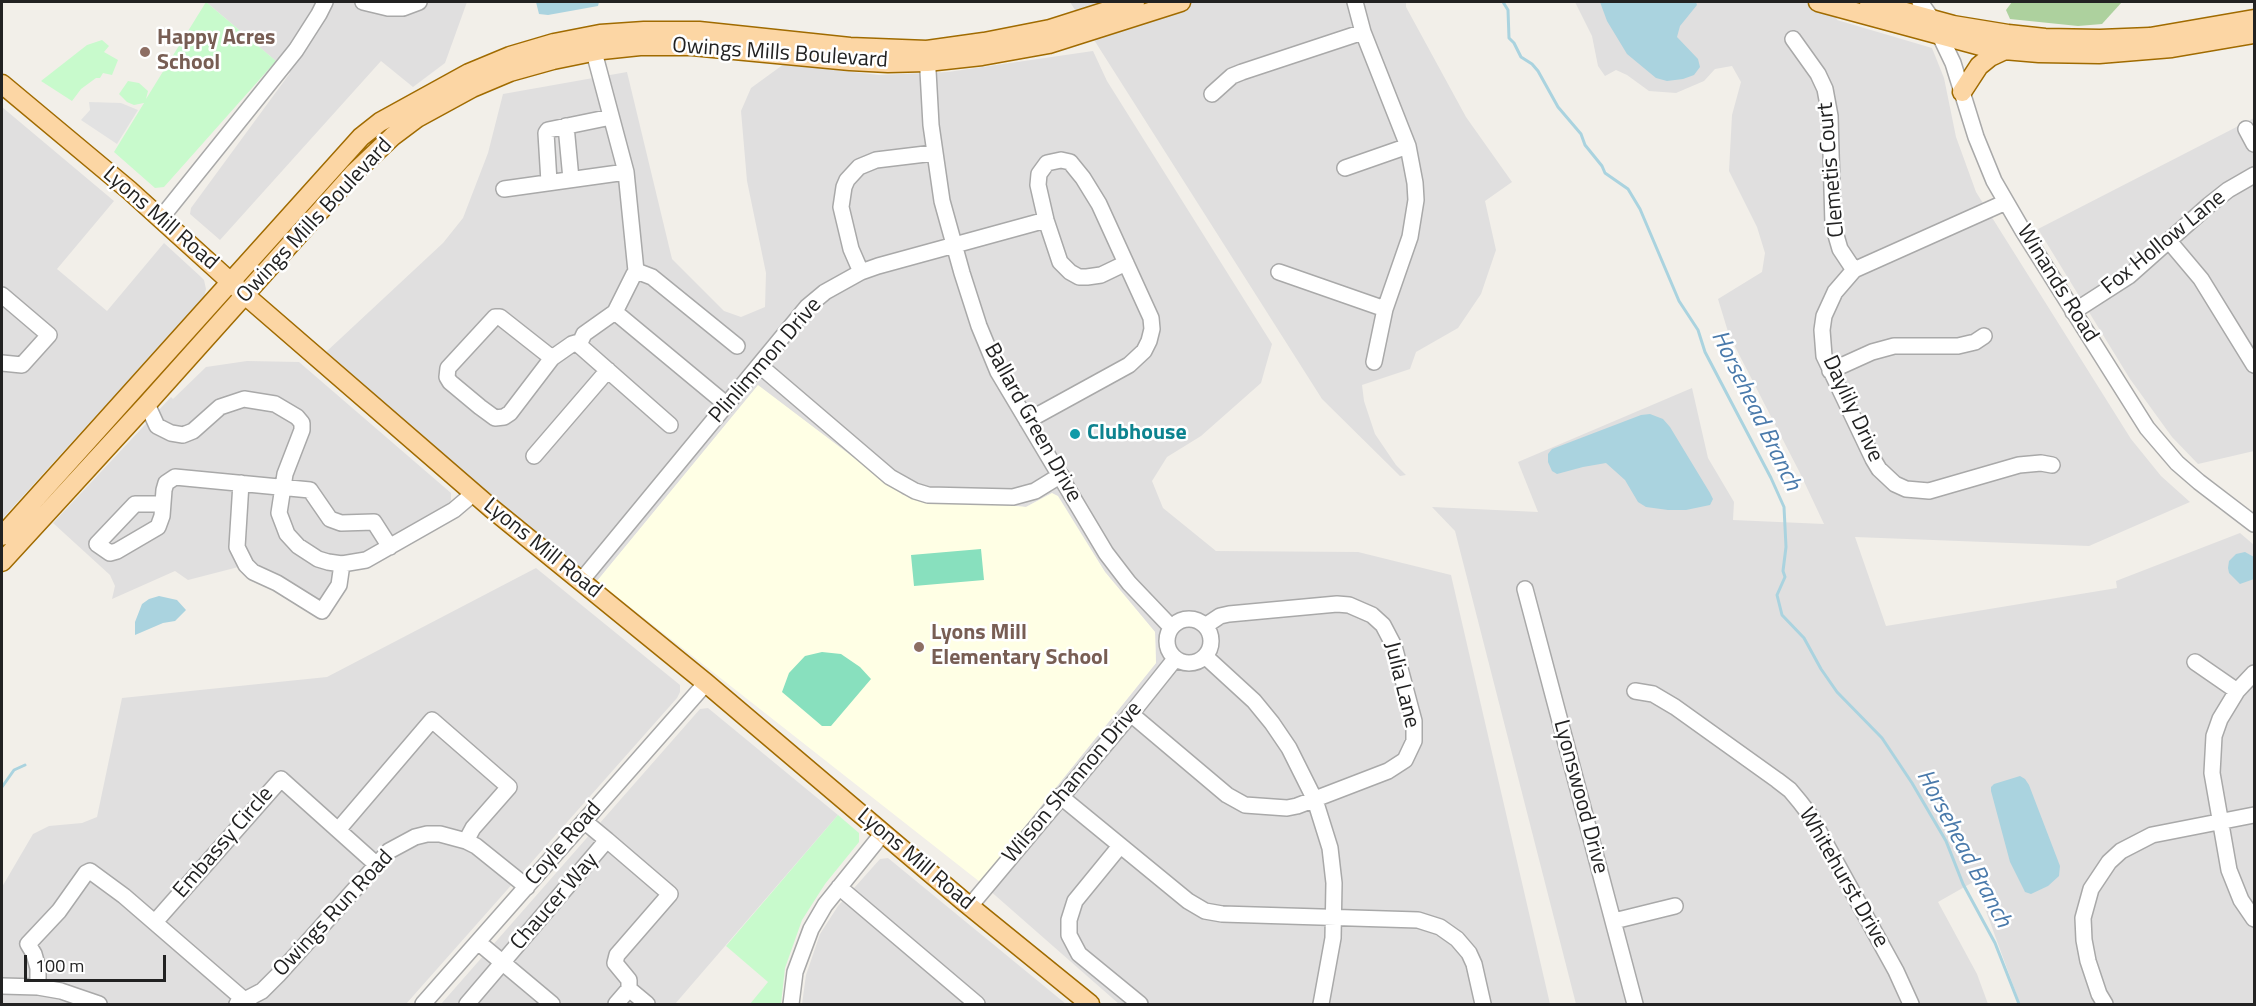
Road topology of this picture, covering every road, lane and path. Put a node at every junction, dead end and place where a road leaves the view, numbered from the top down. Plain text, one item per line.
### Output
1 (325, 2) edge
2 (363, 2) edge
3 (419, 2) edge
4 (1135, 2) edge
5 (1181, 2) edge
6 (1355, 2) edge
7 (1818, 2) edge
8 (1869, 2) edge
9 (1920, 2) edge
10 (2254, 19) edge
11 (1936, 28) junction
12 (1364, 32) junction
13 (2254, 34) edge
14 (1793, 39) dead end
15 (2005, 50) junction
16 (594, 52) junction
17 (927, 56) junction
18 (2, 84) edge
19 (1962, 92) junction
20 (1212, 94) dead end
21 (611, 117) junction
22 (566, 126) junction
23 (2246, 129) dead end
24 (2254, 144) edge
25 (1408, 146) junction
26 (934, 153) junction
27 (1345, 168) dead end
28 (626, 172) junction
29 (2254, 175) edge
30 (571, 180) junction
31 (549, 183) junction
32 (504, 189) dead end
33 (2006, 202) junction
34 (160, 218) junction
35 (1046, 220) junction
36 (2169, 241) junction
37 (955, 246) junction
38 (1125, 263) junction
39 (1854, 270) junction
40 (636, 272) junction
41 (861, 272) junction
42 (1279, 272) dead end
43 (231, 281) junction
44 (2, 295) edge
45 (245, 295) junction
46 (1385, 309) junction
47 (615, 312) junction
48 (2073, 312) junction
49 (1984, 336) dead end
50 (579, 342) junction
51 (737, 346) dead end
52 (552, 358) junction
53 (1374, 362) dead end
54 (2, 363) edge
55 (759, 365) junction
56 (2254, 365) edge
57 (608, 370) junction
58 (1830, 371) junction
59 (147, 404) junction
60 (727, 405) junction
61 (1027, 421) junction
62 (670, 425) dead end
63 (534, 456) dead end
64 (2052, 465) dead end
65 (1061, 475) junction
66 (241, 483) junction
67 (282, 487) junction
68 (474, 493) junction
69 (163, 504) dead end
70 (2254, 524) edge
71 (2, 536) edge
72 (390, 547) junction
73 (2, 562) edge
74 (342, 564) junction
75 (581, 581) junction
76 (1525, 589) dead end
77 (1205, 626) junction
78 (1172, 627) junction
79 (1206, 657) junction
80 (1175, 659) junction
81 (2195, 662) dead end
82 (2254, 673) edge
83 (706, 683) junction
84 (1635, 691) dead end
85 (2237, 691) junction
86 (1131, 714) junction
87 (1060, 796) junction
88 (1314, 800) junction
89 (2254, 815) edge
90 (584, 820) junction
91 (2219, 822) junction
92 (338, 830) junction
93 (883, 833) junction
94 (607, 840) junction
95 (466, 841) junction
96 (1120, 846) junction
97 (376, 865) junction
98 (527, 887) junction
99 (839, 887) junction
100 (970, 906) junction
101 (1675, 906) dead end
102 (1334, 917) junction
103 (2254, 919) edge
104 (1614, 921) junction
105 (155, 922) junction
106 (478, 942) junction
107 (502, 963) junction
108 (2, 986) edge
109 (38, 987) junction
110 (629, 989) junction
111 (244, 1003) edge
112 (99, 1005) edge
113 (423, 1005) edge
114 (467, 1005) edge
115 (552, 1005) edge
116 (616, 1005) edge
117 (647, 1005) edge
118 (791, 1005) edge
119 (977, 1005) edge
120 (1090, 1005) edge
121 (1140, 1005) edge
122 (1321, 1005) edge
123 (1483, 1005) edge
124 (1635, 1005) edge
125 (1911, 1005) edge
126 (2105, 1005) edge

1 - 34 street
2 - 3 street
4 - 17 main road, Owings Mills Boulevard
5 - 17 main road, Owings Mills Boulevard
6 - 12 street
7 - 11 main road
8 - 11 main road
9 - 11 street, Winands Road
10 - 11 main road
11 - 15 main road
11 - 19 street, Winands Road
12 - 20 street
12 - 25 street
13 - 15 main road
14 - 39 street, Clemetis Court
15 - 19 main road
16 - 17 main road, Owings Mills Boulevard
16 - 21 street
16 - 45 main road, Owings Mills Boulevard
17 - 26 street, Ballard Green Drive
17 - 43 main road, Owings Mills Boulevard
18 - 34 main road, Lyons Mill Road
19 - 33 street, Winands Road
21 - 22 street
21 - 28 street
22 - 30 street
22 - 31 street
23 - 24 street
25 - 27 street
25 - 46 street
26 - 37 street, Ballard Green Drive
26 - 41 street
28 - 30 street
28 - 40 street
29 - 36 street, Fox Hollow Lane
30 - 31 street
31 - 32 street
33 - 39 street, Daylily Drive
33 - 48 street, Winands Road
34 - 43 main road, Lyons Mill Road
35 - 37 street, Plinlimmon Drive
35 - 38 street
35 - 38 street
36 - 48 street, Fox Hollow Lane
36 - 56 street
37 - 41 street, Plinlimmon Drive
37 - 61 street, Ballard Green Drive
38 - 61 street
39 - 58 street, Daylily Drive
40 - 47 street
40 - 51 street
41 - 55 street, Plinlimmon Drive
42 - 46 street
43 - 45 main road, Lyons Mill Road
43 - 71 main road, Owings Mills Boulevard
44 - 54 street
45 - 59 main road, Owings Mills Boulevard
45 - 68 main road, Lyons Mill Road
46 - 53 street
47 - 50 street
47 - 60 street
48 - 70 street, Winands Road
49 - 58 street
50 - 52 street
50 - 57 street
52 - 52 street
55 - 60 street, Plinlimmon Drive
55 - 65 street
57 - 62 street
57 - 63 street
58 - 64 street, Daylily Drive
59 - 67 street
59 - 73 main road, Owings Mills Boulevard
60 - 75 street, Plinlimmon Drive
61 - 65 street, Ballard Green Drive
65 - 78 street, Ballard Green Drive
66 - 67 street
66 - 69 street
66 - 74 street
67 - 72 street
67 - 74 street
68 - 72 street
68 - 75 main road, Lyons Mill Road
72 - 74 street
75 - 83 main road, Lyons Mill Road
76 - 104 street, Lyonswood Drive
77 - 78 street
77 - 79 street
77 - 88 street, Julia Lane
78 - 80 street
79 - 80 street
79 - 88 street
80 - 86 street, Wilson Shannon Drive
81 - 85 street
82 - 85 street
83 - 90 street, Coyle Road
83 - 93 main road, Lyons Mill Road
84 - 125 street, Whitehurst Drive
85 - 91 street
86 - 87 street, Wilson Shannon Drive
86 - 88 street, Julia Lane
87 - 96 street
87 - 100 street, Wilson Shannon Drive
88 - 102 street
89 - 91 street
90 - 94 street, Chaucer Way
90 - 98 street, Coyle Road
91 - 103 street
91 - 126 street
92 - 95 street
92 - 97 street, Embassy Circle
92 - 105 street, Embassy Circle
93 - 99 street
93 - 100 main road, Lyons Mill Road
94 - 107 street, Chaucer Way
94 - 110 street, Chaucer Way
95 - 97 street, Owings Run Road
95 - 98 street, Owings Run Road
96 - 102 street
96 - 121 street
97 - 111 street, Owings Run Road
98 - 106 street, Coyle Road
99 - 118 street
99 - 119 street
100 - 120 main road, Lyons Mill Road
101 - 104 street
102 - 122 street
102 - 123 street
104 - 124 street, Lyonswood Drive
105 - 109 street
105 - 111 street
106 - 107 street
106 - 113 street, Coyle Road
107 - 114 street, Chaucer Way
107 - 115 street
108 - 109 street
109 - 112 street
110 - 116 street
110 - 117 street

